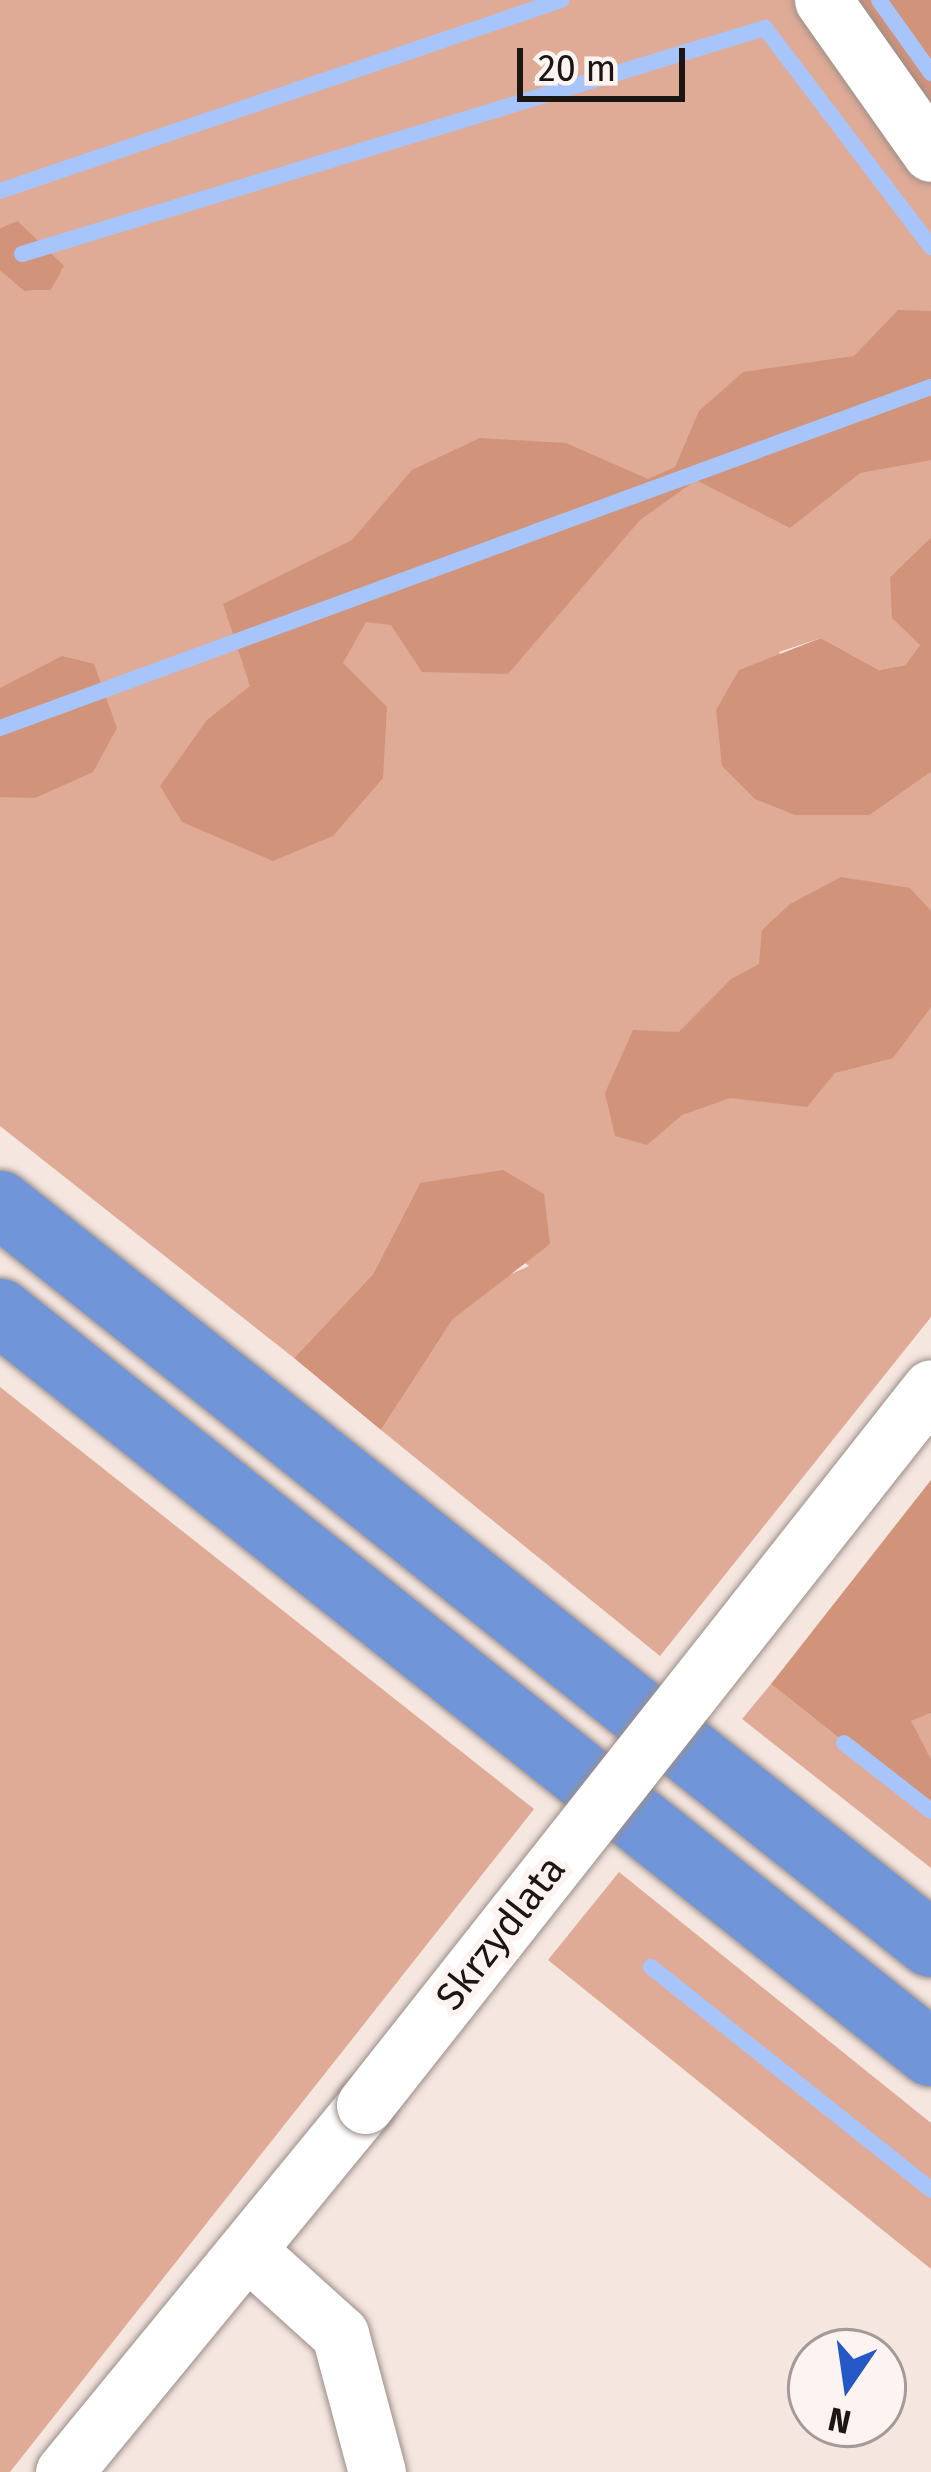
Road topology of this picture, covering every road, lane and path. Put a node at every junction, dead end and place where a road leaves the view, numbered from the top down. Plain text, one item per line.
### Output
1 (823, 0) edge
2 (931, 153) edge
3 (0, 1204) edge
4 (0, 1312) edge
5 (931, 1388) edge
6 (931, 1944) edge
7 (931, 2053) edge
8 (248, 2252) junction
9 (64, 2472) edge
10 (376, 2472) edge

1 - 2 street
3 - 6 highway
4 - 7 highway
5 - 8 street, Skrzydlata, bridge
8 - 9 street, Skrzydlata
8 - 10 street

